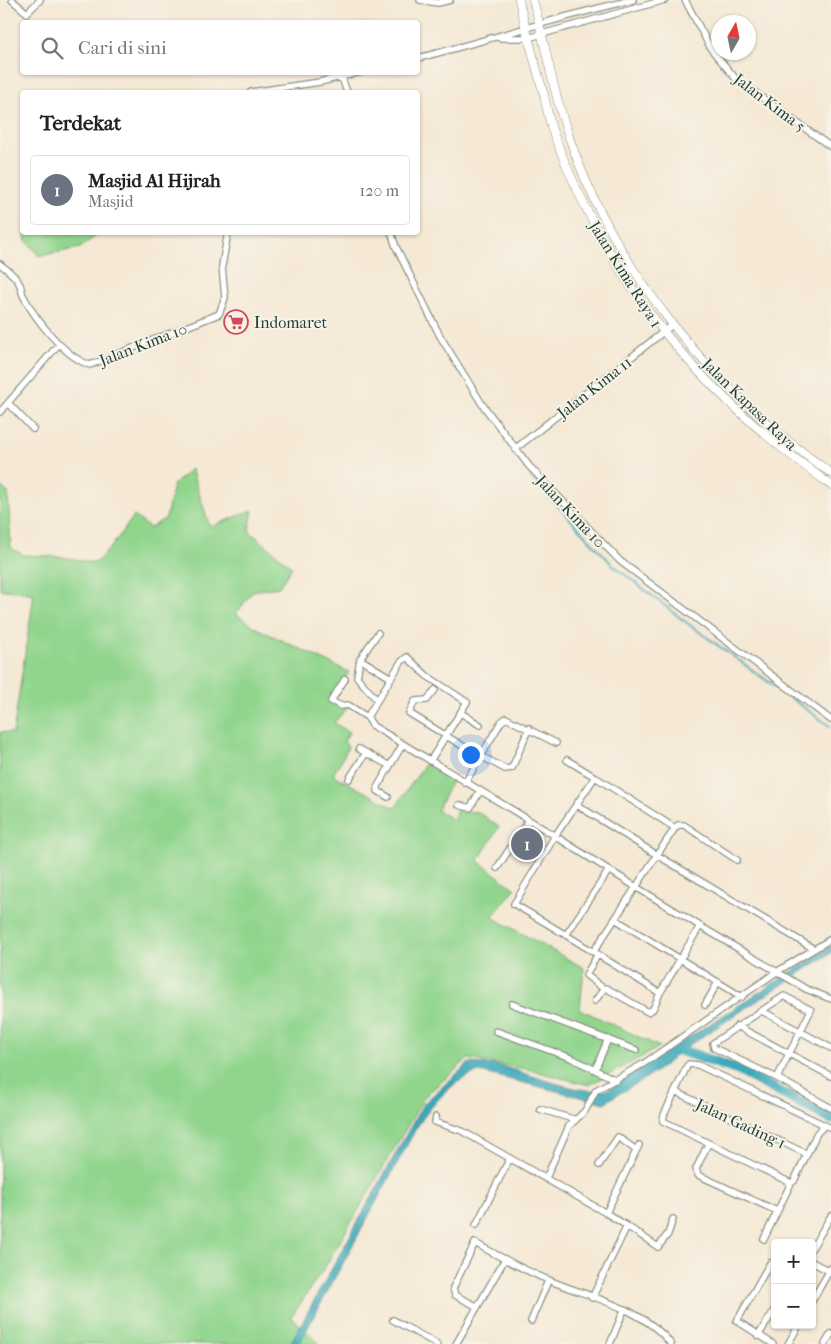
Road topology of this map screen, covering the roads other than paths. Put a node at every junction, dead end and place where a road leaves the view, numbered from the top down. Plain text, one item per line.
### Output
1 (12, 0) edge
2 (40, 0) edge
3 (420, 0) edge
4 (450, 0) edge
5 (519, 0) edge
6 (533, 0) edge
7 (633, 0) edge
8 (665, 0) edge
9 (685, 0) edge
10 (540, 23) junction
11 (525, 26) junction
12 (542, 34) junction
13 (496, 38) junction
14 (528, 38) junction
15 (420, 57) edge
16 (352, 75) edge
17 (342, 78) junction
18 (264, 90) edge
19 (346, 90) edge
20 (831, 147) edge
21 (227, 235) edge
22 (392, 235) edge
23 (0, 264) edge
24 (672, 325) junction
25 (664, 333) junction
26 (59, 344) junction
27 (8, 403) junction
28 (0, 412) edge
29 (33, 428) dead end
30 (515, 450) junction
31 (831, 473) edge
32 (831, 485) edge
33 (378, 633) dead end
34 (360, 659) junction
35 (391, 678) junction
36 (345, 679) dead end
37 (435, 690) dead end
38 (376, 700) junction
39 (461, 713) junction
40 (368, 717) junction
41 (831, 720) edge
42 (480, 725) dead end
43 (529, 728) junction
44 (446, 735) junction
45 (556, 743) dead end
46 (403, 744) junction
47 (359, 749) dead end
48 (472, 752) dead end
49 (366, 753) junction
50 (480, 756) junction
51 (567, 760) dead end
52 (430, 761) junction
53 (390, 766) junction
54 (595, 777) junction
55 (349, 779) dead end
56 (465, 783) junction
57 (480, 791) junction
58 (388, 797) dead end
59 (459, 805) dead end
60 (577, 805) junction
61 (529, 820) junction
62 (675, 828) junction
63 (555, 836) junction
64 (657, 856) junction
65 (737, 860) dead end
66 (497, 868) dead end
67 (609, 870) junction
68 (636, 887) junction
69 (615, 919) junction
70 (700, 926) junction
71 (566, 935) junction
72 (831, 939) edge
73 (814, 949) junction
74 (596, 953) junction
75 (679, 959) junction
76 (781, 972) junction
77 (718, 982) junction
78 (604, 988) junction
79 (660, 993) junction
80 (742, 997) junction
81 (831, 999) edge
82 (595, 1001) dead end
83 (512, 1004) dead end
84 (705, 1006) dead end
85 (762, 1011) junction
86 (737, 1026) junction
87 (496, 1031) dead end
88 (801, 1032) junction
89 (608, 1039) junction
90 (831, 1048) edge
91 (636, 1050) dead end
92 (791, 1053) junction
93 (595, 1070) junction
94 (831, 1076) edge
95 (777, 1078) junction
96 (616, 1080) junction
97 (676, 1092) junction
98 (831, 1108) edge
99 (540, 1109) dead end
100 (436, 1117) dead end
101 (576, 1120) junction
102 (824, 1126) junction
103 (831, 1128) edge
104 (708, 1144) junction
105 (807, 1154) junction
106 (510, 1158) junction
107 (599, 1165) dead end
108 (546, 1178) junction
109 (790, 1183) junction
110 (777, 1212) junction
111 (606, 1213) junction
112 (831, 1216) edge
113 (673, 1219) dead end
114 (476, 1225) dead end
115 (627, 1226) junction
116 (764, 1239) dead end
117 (816, 1241) edge
118 (505, 1259) junction
119 (770, 1263) dead end
120 (816, 1264) edge
121 (830, 1270) edge
122 (548, 1280) junction
123 (816, 1295) edge
124 (592, 1298) junction
125 (476, 1306) junction
126 (624, 1310) junction
127 (771, 1316) edge
128 (393, 1320) dead end
129 (531, 1321) dead end
130 (797, 1329) edge
131 (831, 1334) edge
132 (758, 1336) junction
133 (437, 1344) edge
134 (456, 1344) edge
135 (610, 1344) edge
136 (671, 1344) edge
137 (773, 1344) edge
138 (788, 1344) edge
139 (825, 1344) edge

1 - 2 street
3 - 4 street
5 - 11 main road, Jalan Kima Raya 1
6 - 10 main road, Jalan Kapasa Raya
7 - 10 street
8 - 12 street
9 - 20 street, Jalan Kima 5
10 - 11 street
10 - 12 main road, Jalan Kapasa Raya
11 - 13 street
11 - 14 main road, Jalan Kima Raya 1
12 - 14 street
12 - 24 main road, Jalan Kapasa Raya
13 - 14 street
13 - 15 street
14 - 25 main road, Jalan Kima Raya 1
16 - 17 street
17 - 18 street
17 - 19 street
21 - 26 street, Jalan Kima 10
22 - 30 street, Jalan Kima 10
23 - 26 street, Jalan Kima 10
24 - 25 street, Jalan Kima 11
24 - 31 main road, Jalan Kapasa Raya
25 - 30 street, Jalan Kima 11
25 - 32 main road, Jalan Kima Raya 1
26 - 27 street
27 - 28 street
27 - 29 street
30 - 41 street, Jalan Kima 10
33 - 34 street
34 - 35 street
34 - 38 street
35 - 38 street
35 - 39 street
36 - 40 street
37 - 44 street
38 - 40 street
39 - 42 street
39 - 44 street
40 - 46 street
43 - 45 street
43 - 50 street
43 - 50 street
44 - 48 street
44 - 52 street
46 - 52 street
46 - 53 street
47 - 49 street
49 - 53 street
49 - 55 street
50 - 56 street
51 - 54 street
52 - 56 street
53 - 58 street
54 - 60 street
54 - 62 street
56 - 57 street
57 - 59 street
57 - 61 street
60 - 63 street
60 - 64 street
61 - 63 street
61 - 66 street
62 - 64 street
62 - 65 street
63 - 67 street
63 - 71 street
64 - 68 street
64 - 73 street
67 - 68 street
67 - 71 street
68 - 69 street
68 - 70 street
69 - 74 street
69 - 75 street
70 - 75 street
70 - 76 street
71 - 74 street
72 - 73 street
73 - 76 street
74 - 78 street
74 - 79 street
75 - 77 street
75 - 79 street
76 - 80 street
76 - 81 street
77 - 80 street
77 - 84 street
78 - 79 street
78 - 82 street
80 - 96 street
83 - 89 street
85 - 86 street
85 - 88 street
85 - 88 street
86 - 92 street
86 - 95 street
87 - 93 street
88 - 90 street
88 - 92 street
89 - 91 street
89 - 93 street
92 - 94 street
92 - 95 street
93 - 96 street
95 - 98 street
96 - 101 street
97 - 102 street
97 - 104 street
97 - 105 street, Jalan Gading 1
99 - 101 street
100 - 106 street
101 - 108 street
102 - 103 street
102 - 105 street
104 - 109 street
104 - 110 street
105 - 109 street
106 - 108 street
106 - 114 street
107 - 111 street
108 - 111 street
109 - 110 street
110 - 116 street
111 - 115 street
112 - 117 street
113 - 115 street
115 - 124 street
118 - 122 street
118 - 125 street
118 - 125 street
119 - 132 street
120 - 121 street
121 - 123 street
122 - 124 street
122 - 129 street
124 - 126 street
125 - 134 street
126 - 135 street
126 - 136 street
127 - 132 street
128 - 133 street
130 - 138 street
131 - 139 street
132 - 137 street

